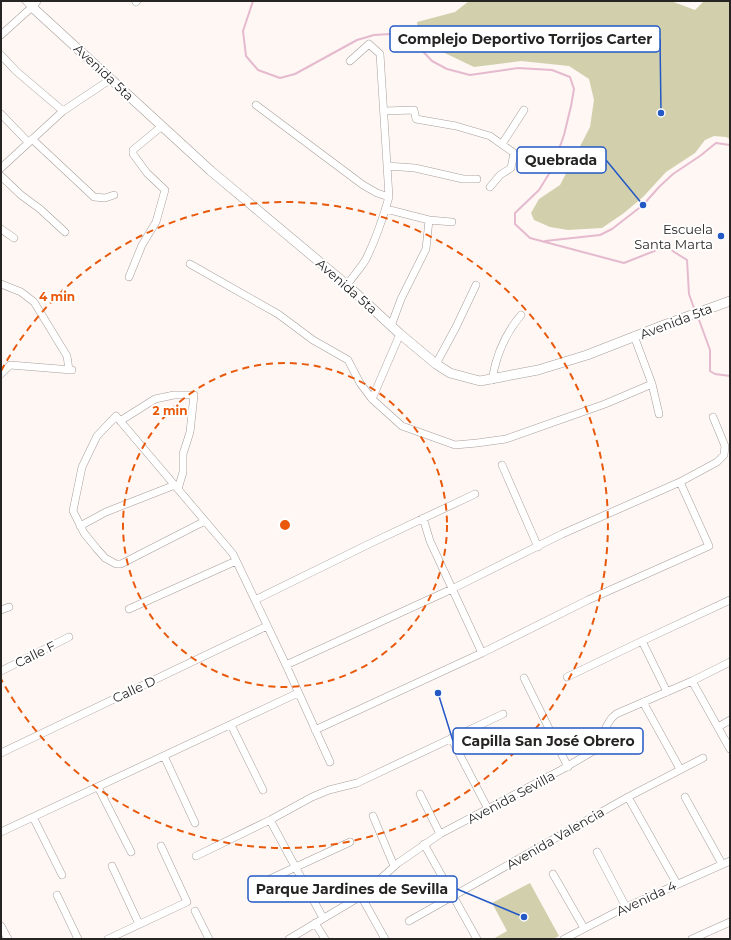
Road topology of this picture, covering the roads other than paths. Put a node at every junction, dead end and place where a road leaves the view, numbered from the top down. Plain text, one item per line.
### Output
1 (31, 3) edge
2 (1, 35) edge
3 (1, 55) edge
4 (350, 61) dead end
5 (111, 79) junction
6 (256, 105) dead end
7 (524, 110) dead end
8 (63, 111) junction
9 (384, 111) junction
10 (1, 114) edge
11 (162, 126) junction
12 (30, 141) junction
13 (502, 144) junction
14 (387, 166) junction
15 (1, 168) edge
16 (1, 176) edge
17 (477, 179) dead end
18 (490, 186) dead end
19 (114, 195) dead end
20 (389, 197) junction
21 (386, 209) junction
22 (429, 220) junction
23 (452, 222) dead end
24 (1, 229) edge
25 (65, 232) dead end
26 (14, 238) dead end
27 (190, 264) dead end
28 (129, 277) dead end
29 (1, 284) edge
30 (347, 285) junction
31 (476, 285) dead end
32 (730, 301) edge
33 (521, 315) dead end
34 (391, 326) junction
35 (400, 334) junction
36 (634, 336) junction
37 (436, 364) junction
38 (1, 374) edge
39 (492, 380) junction
40 (652, 384) junction
41 (372, 399) junction
42 (659, 414) dead end
43 (713, 417) dead end
44 (120, 421) junction
45 (502, 465) dead end
46 (680, 482) junction
47 (176, 487) junction
48 (475, 494) dead end
49 (423, 518) junction
50 (205, 520) junction
51 (80, 526) junction
52 (538, 547) junction
53 (236, 561) junction
54 (452, 589) junction
55 (255, 600) junction
56 (730, 600) edge
57 (9, 607) dead end
58 (129, 609) dead end
59 (1, 610) edge
60 (267, 626) junction
61 (69, 637) dead end
62 (642, 641) junction
63 (482, 653) junction
64 (730, 662) edge
65 (286, 665) junction
66 (1, 671) edge
67 (567, 677) dead end
68 (524, 678) dead end
69 (692, 681) junction
70 (667, 692) junction
71 (298, 693) junction
72 (643, 702) junction
73 (503, 714) dead end
74 (730, 720) edge
75 (231, 725) junction
76 (718, 727) junction
77 (315, 730) junction
78 (451, 738) junction
79 (730, 749) edge
80 (1, 753) edge
81 (164, 756) junction
82 (703, 758) dead end
83 (330, 762) dead end
84 (568, 767) junction
85 (680, 769) junction
86 (98, 787) junction
87 (263, 790) dead end
88 (420, 794) dead end
89 (628, 797) junction
90 (685, 797) dead end
91 (488, 808) junction
92 (373, 816) dead end
93 (34, 817) junction
94 (270, 820) junction
95 (194, 823) dead end
96 (1, 832) edge
97 (440, 834) junction
98 (350, 842) dead end
99 (424, 844) junction
100 (161, 846) dead end
101 (131, 852) dead end
102 (597, 852) dead end
103 (196, 856) dead end
104 (730, 861) edge
105 (722, 864) junction
106 (112, 866) dead end
107 (296, 866) junction
108 (394, 866) junction
109 (553, 874) dead end
110 (62, 875) dead end
111 (677, 884) junction
112 (257, 886) dead end
113 (57, 895) dead end
114 (361, 896) junction
115 (453, 896) junction
116 (626, 907) junction
117 (195, 911) dead end
118 (323, 918) junction
119 (409, 921) dead end
120 (730, 922) edge
121 (315, 923) junction
122 (139, 924) junction
123 (1, 926) edge
124 (584, 928) junction
125 (8, 939) edge
126 (78, 939) edge
127 (108, 939) edge
128 (209, 939) edge
129 (289, 939) edge
130 (324, 939) edge
131 (385, 939) edge
132 (477, 939) edge
133 (564, 939) edge
134 (692, 939) edge

1 - 2 street
1 - 5 street, Avenida 5ta
3 - 8 street
4 - 9 street
5 - 8 street
5 - 11 street, Avenida 5ta
6 - 20 street
7 - 13 street
8 - 12 street
9 - 13 street
9 - 14 street
10 - 12 street
11 - 28 street
11 - 30 street, Avenida 5ta
12 - 15 street
12 - 19 street
13 - 18 street
14 - 17 street
14 - 20 street
16 - 25 street
20 - 21 street
21 - 22 street
21 - 30 street
22 - 23 street
22 - 34 street
24 - 26 street
27 - 41 street
29 - 38 street
30 - 34 street, Avenida 5ta
31 - 37 street
32 - 36 street, Avenida 5ta
33 - 39 street
34 - 35 street, Avenida 5ta
35 - 37 street, Avenida 5ta
35 - 41 street
36 - 39 street, Avenida 5ta
36 - 40 street
37 - 39 street, Avenida 5ta
40 - 41 street
40 - 42 street
43 - 46 street
44 - 47 street
44 - 47 street
44 - 51 street
45 - 52 street
46 - 52 street
46 - 63 street
47 - 50 street
47 - 51 street
48 - 49 street
49 - 54 street
49 - 55 street
50 - 51 street
50 - 53 street
52 - 54 street
53 - 55 street
53 - 58 street
54 - 63 street
54 - 65 street
55 - 60 street
56 - 62 street
57 - 59 street
60 - 65 street
60 - 80 street, Calle D
61 - 66 street, Calle F
62 - 67 street
62 - 70 street
63 - 77 street
64 - 69 street, Avenida Sevilla
65 - 71 street
68 - 84 street
69 - 70 street, Avenida Sevilla
69 - 76 street
70 - 72 street, Avenida Sevilla
71 - 75 street
71 - 77 street
72 - 84 street, Avenida Sevilla
72 - 85 street
73 - 78 street
74 - 76 street
75 - 81 street
75 - 87 street
76 - 79 street
77 - 83 street
78 - 91 street
78 - 94 street
81 - 86 street
81 - 95 street
82 - 85 street, Avenida Valencia
84 - 91 street, Avenida Sevilla
85 - 89 street, Avenida Valencia
86 - 93 street
86 - 101 street
88 - 97 street
89 - 111 street
89 - 115 street, Avenida Valencia
90 - 105 street
91 - 97 street, Avenida Sevilla
92 - 108 street
93 - 96 street
93 - 110 street
94 - 103 street
94 - 107 street
97 - 99 street, Avenida Sevilla
98 - 107 street
99 - 108 street, Avenida Sevilla
99 - 115 street
100 - 122 street
102 - 116 street
104 - 105 street, Avenida 4
105 - 111 street, Avenida 4
106 - 122 street
107 - 112 street
107 - 118 street
108 - 114 street, Avenida Sevilla
109 - 124 street
111 - 116 street, Avenida 4
113 - 126 street
114 - 118 street, Avenida Sevilla
114 - 131 street
115 - 119 street, Avenida Valencia
115 - 132 street
116 - 124 street, Avenida 4
117 - 128 street
118 - 121 street, Avenida Sevilla
120 - 134 street
121 - 129 street, Avenida Sevilla
121 - 130 street
122 - 127 street
123 - 125 street
124 - 133 street, Avenida 4

